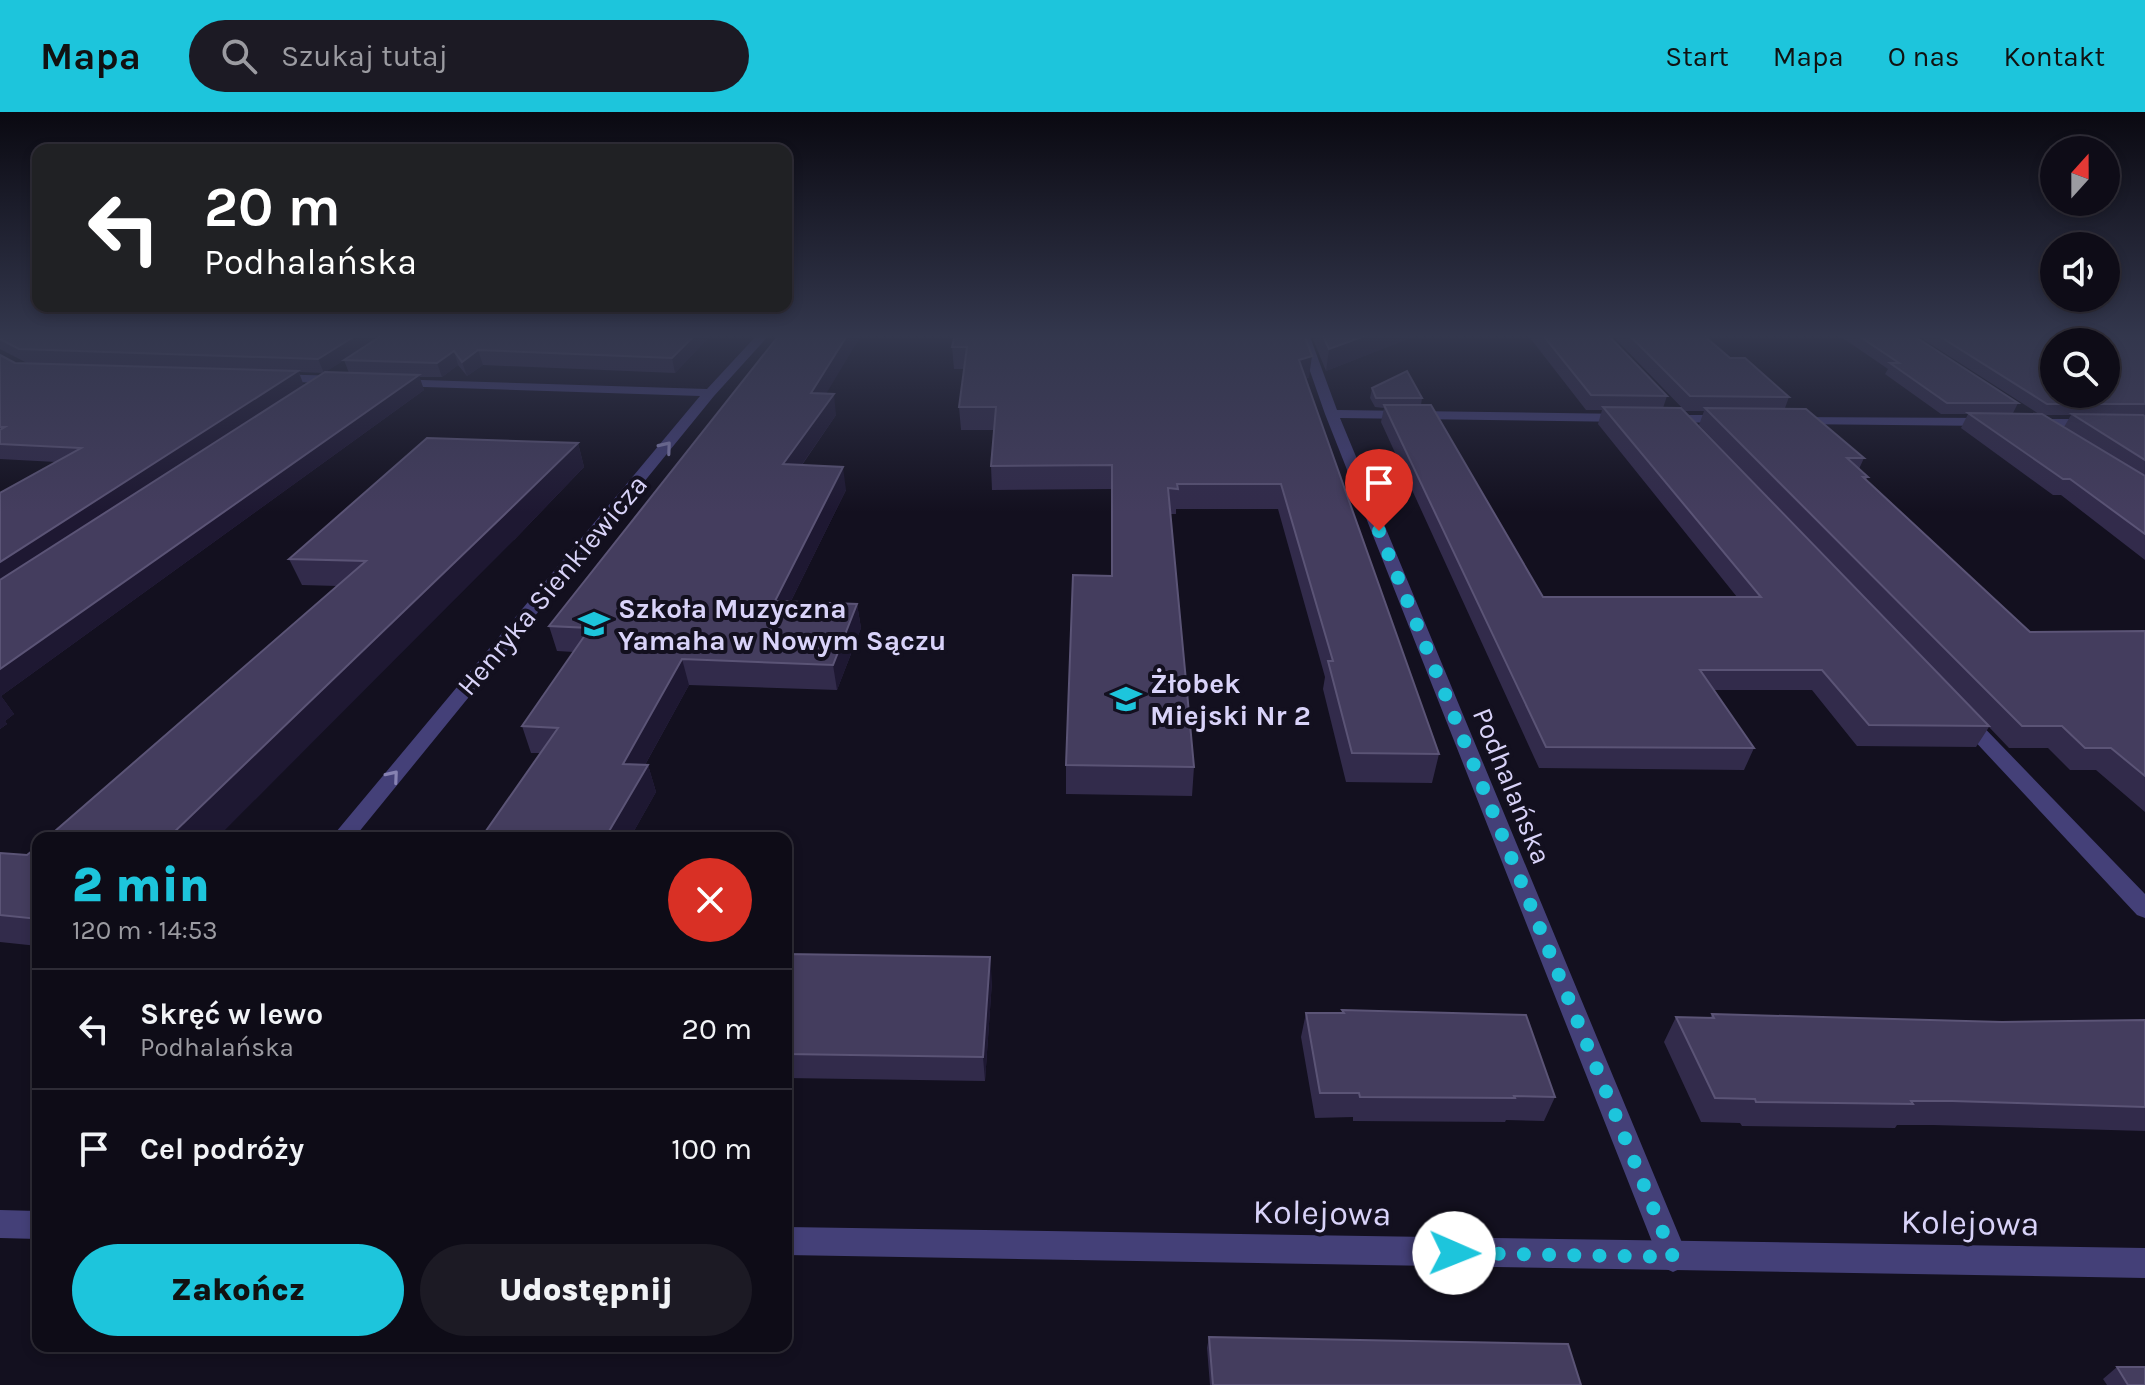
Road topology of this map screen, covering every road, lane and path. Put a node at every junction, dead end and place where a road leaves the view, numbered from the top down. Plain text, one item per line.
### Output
1 (306, 393) edge
2 (710, 393) edge
3 (1325, 393) edge
4 (302, 396) edge
5 (1660, 397) edge
6 (1332, 414) junction
7 (1680, 418) junction
8 (1743, 419) edge
9 (1774, 419) edge
10 (2008, 422) edge
11 (2145, 423) edge
12 (2066, 440) edge
13 (1702, 441) edge
14 (1950, 704) edge
15 (347, 832) edge
16 (2145, 909) edge
17 (0, 1224) edge
18 (32, 1224) edge
19 (792, 1241) edge
20 (1673, 1257) junction
21 (2145, 1263) edge

1 - 4 street
15 -> 2 street, Henryka Sienkiewicza
3 - 6 street, Podhalańska
5 - 7 street
6 - 7 street
6 - 20 street, Podhalańska
7 - 8 street
7 - 13 street
9 - 10 street
11 - 12 street
14 - 16 street
17 - 18 street
19 - 20 street, Kolejowa
20 - 21 street, Kolejowa

